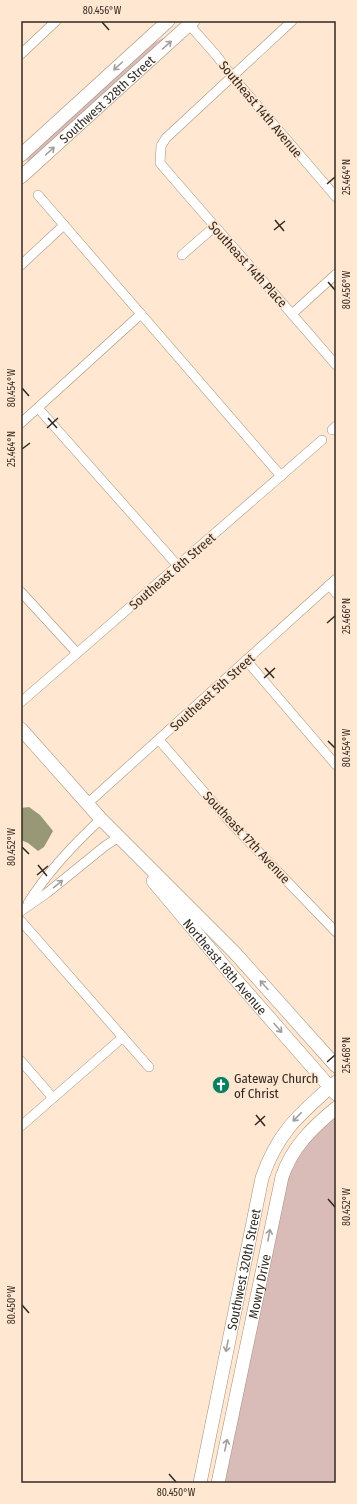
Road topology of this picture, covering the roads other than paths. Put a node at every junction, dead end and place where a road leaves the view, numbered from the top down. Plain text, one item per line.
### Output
1 (168, 21) edge
2 (292, 21) edge
3 (53, 22) edge
4 (189, 22) edge
5 (21, 54) edge
6 (232, 76) junction
7 (21, 155) edge
8 (21, 177) edge
9 (38, 196) dead end
10 (336, 197) edge
11 (64, 226) junction
12 (214, 227) junction
13 (182, 255) dead end
14 (21, 265) edge
15 (336, 274) edge
16 (141, 314) junction
17 (292, 314) junction
18 (336, 365) edge
19 (38, 408) junction
20 (21, 423) edge
21 (322, 440) dead end
22 (281, 476) junction
23 (178, 566) junction
24 (332, 582) edge
25 (21, 592) edge
26 (336, 593) edge
27 (78, 653) junction
28 (246, 660) junction
29 (21, 702) edge
30 (21, 729) edge
31 (159, 740) junction
32 (336, 765) edge
33 (87, 804) junction
34 (101, 819) junction
35 (118, 837) junction
36 (24, 908) edge
37 (21, 921) edge
38 (336, 932) edge
39 (123, 1037) junction
40 (21, 1061) edge
41 (336, 1066) edge
42 (149, 1067) dead end
43 (334, 1088) edge
44 (53, 1098) junction
45 (336, 1108) edge
46 (21, 1126) edge
47 (200, 1483) edge
48 (218, 1483) edge

1 -> 7 street, Southwest 328th Street
2 - 6 street
3 - 5 street
4 - 6 street, Southeast 14th Avenue
8 -> 4 street, Southwest 328th Street
6 - 10 street, Southeast 14th Avenue
6 - 12 street, Southeast 14th Place
9 - 11 street
11 - 14 street
11 - 16 street
12 - 13 street
12 - 17 street, Southeast 14th Place
15 - 17 street
16 - 19 street
16 - 22 street
17 - 18 street, Southeast 14th Place
19 - 20 street
19 - 23 street
21 - 22 street, Southeast 6th Street
22 - 23 street, Southeast 6th Street
23 - 27 street, Southeast 6th Street
24 - 26 street
24 - 28 street, Southeast 5th Street
25 - 27 street
27 - 29 street, Southeast 6th Street
28 - 31 street, Southeast 5th Street
28 - 32 street
30 - 33 street, Northeast 18th Avenue
31 - 33 street, Southeast 5th Street
31 - 38 street, Southeast 17th Avenue
33 - 34 street, Northeast 18th Avenue
34 - 35 street, Northeast 18th Avenue
34 - 36 street
36 -> 35 street
41 -> 35 street, Northeast 18th Avenue
35 -> 43 street, Northeast 18th Avenue
37 - 39 street
39 - 42 street
39 - 44 street
40 - 44 street
43 -> 47 street, Southwest 320th Street
44 - 46 street
48 -> 45 street, Mowry Drive

